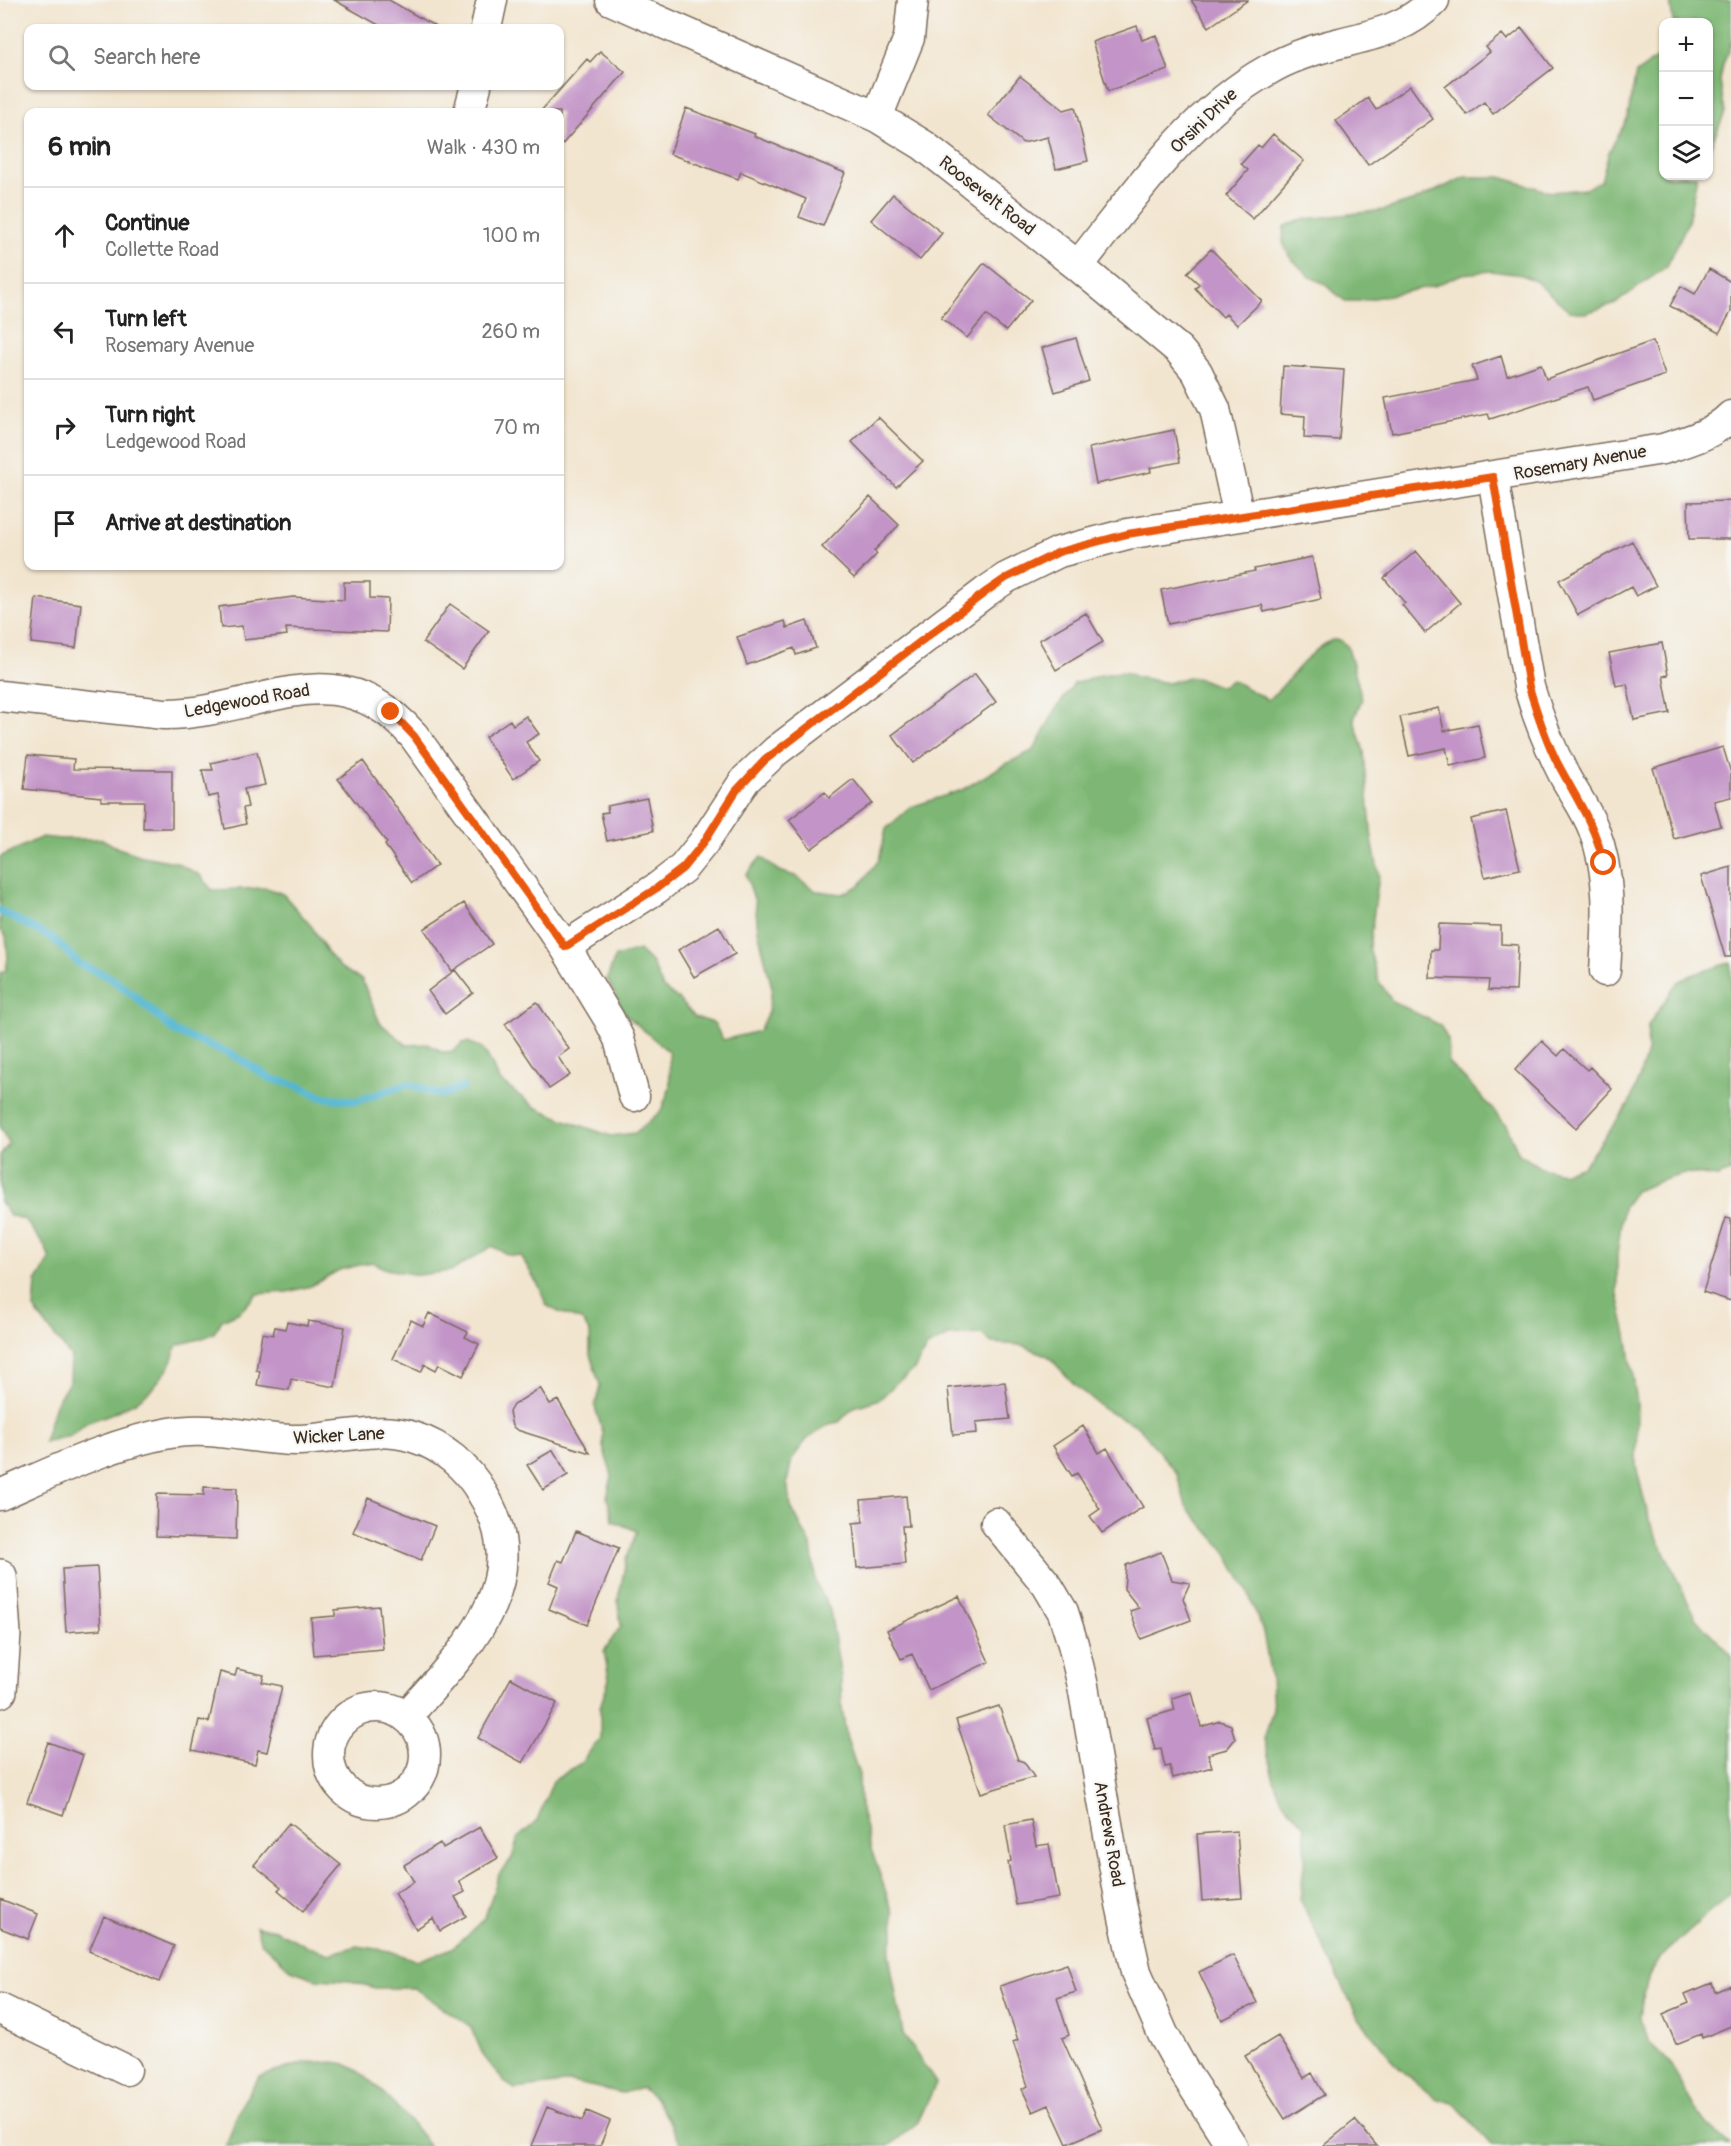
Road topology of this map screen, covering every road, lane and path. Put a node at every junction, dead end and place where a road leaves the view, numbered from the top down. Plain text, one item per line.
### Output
1 (492, 0) edge
2 (611, 0) edge
3 (914, 0) edge
4 (1434, 0) edge
5 (487, 24) edge
6 (475, 90) edge
7 (470, 108) edge
8 (877, 117) junction
9 (1078, 266) junction
10 (1731, 416) edge
11 (1493, 477) junction
12 (1239, 516) junction
13 (0, 696) edge
14 (565, 947) junction
15 (1605, 971) dead end
16 (634, 1096) dead end
17 (0, 1495) edge
18 (996, 1522) dead end
19 (0, 1576) edge
20 (2, 1654) edge
21 (0, 1690) edge
22 (406, 1717) dead end
23 (0, 2009) edge
24 (126, 2070) dead end
25 (1232, 2146) edge

1 - 5 street
2 - 8 street, Roosevelt Road
3 - 8 street
4 - 9 street, Orsini Drive
6 - 7 street
8 - 9 street, Roosevelt Road
9 - 12 street, Roosevelt Road
10 - 11 street, Rosemary Avenue
11 - 12 street, Rosemary Avenue
11 - 15 street
12 - 14 street, Rosemary Avenue
13 - 14 street, Ledgewood Road
14 - 16 street, Ledgewood Road
17 - 22 street, Wicker Lane
18 - 25 street, Andrews Road
19 - 20 main road
20 - 21 main road
23 - 24 street

